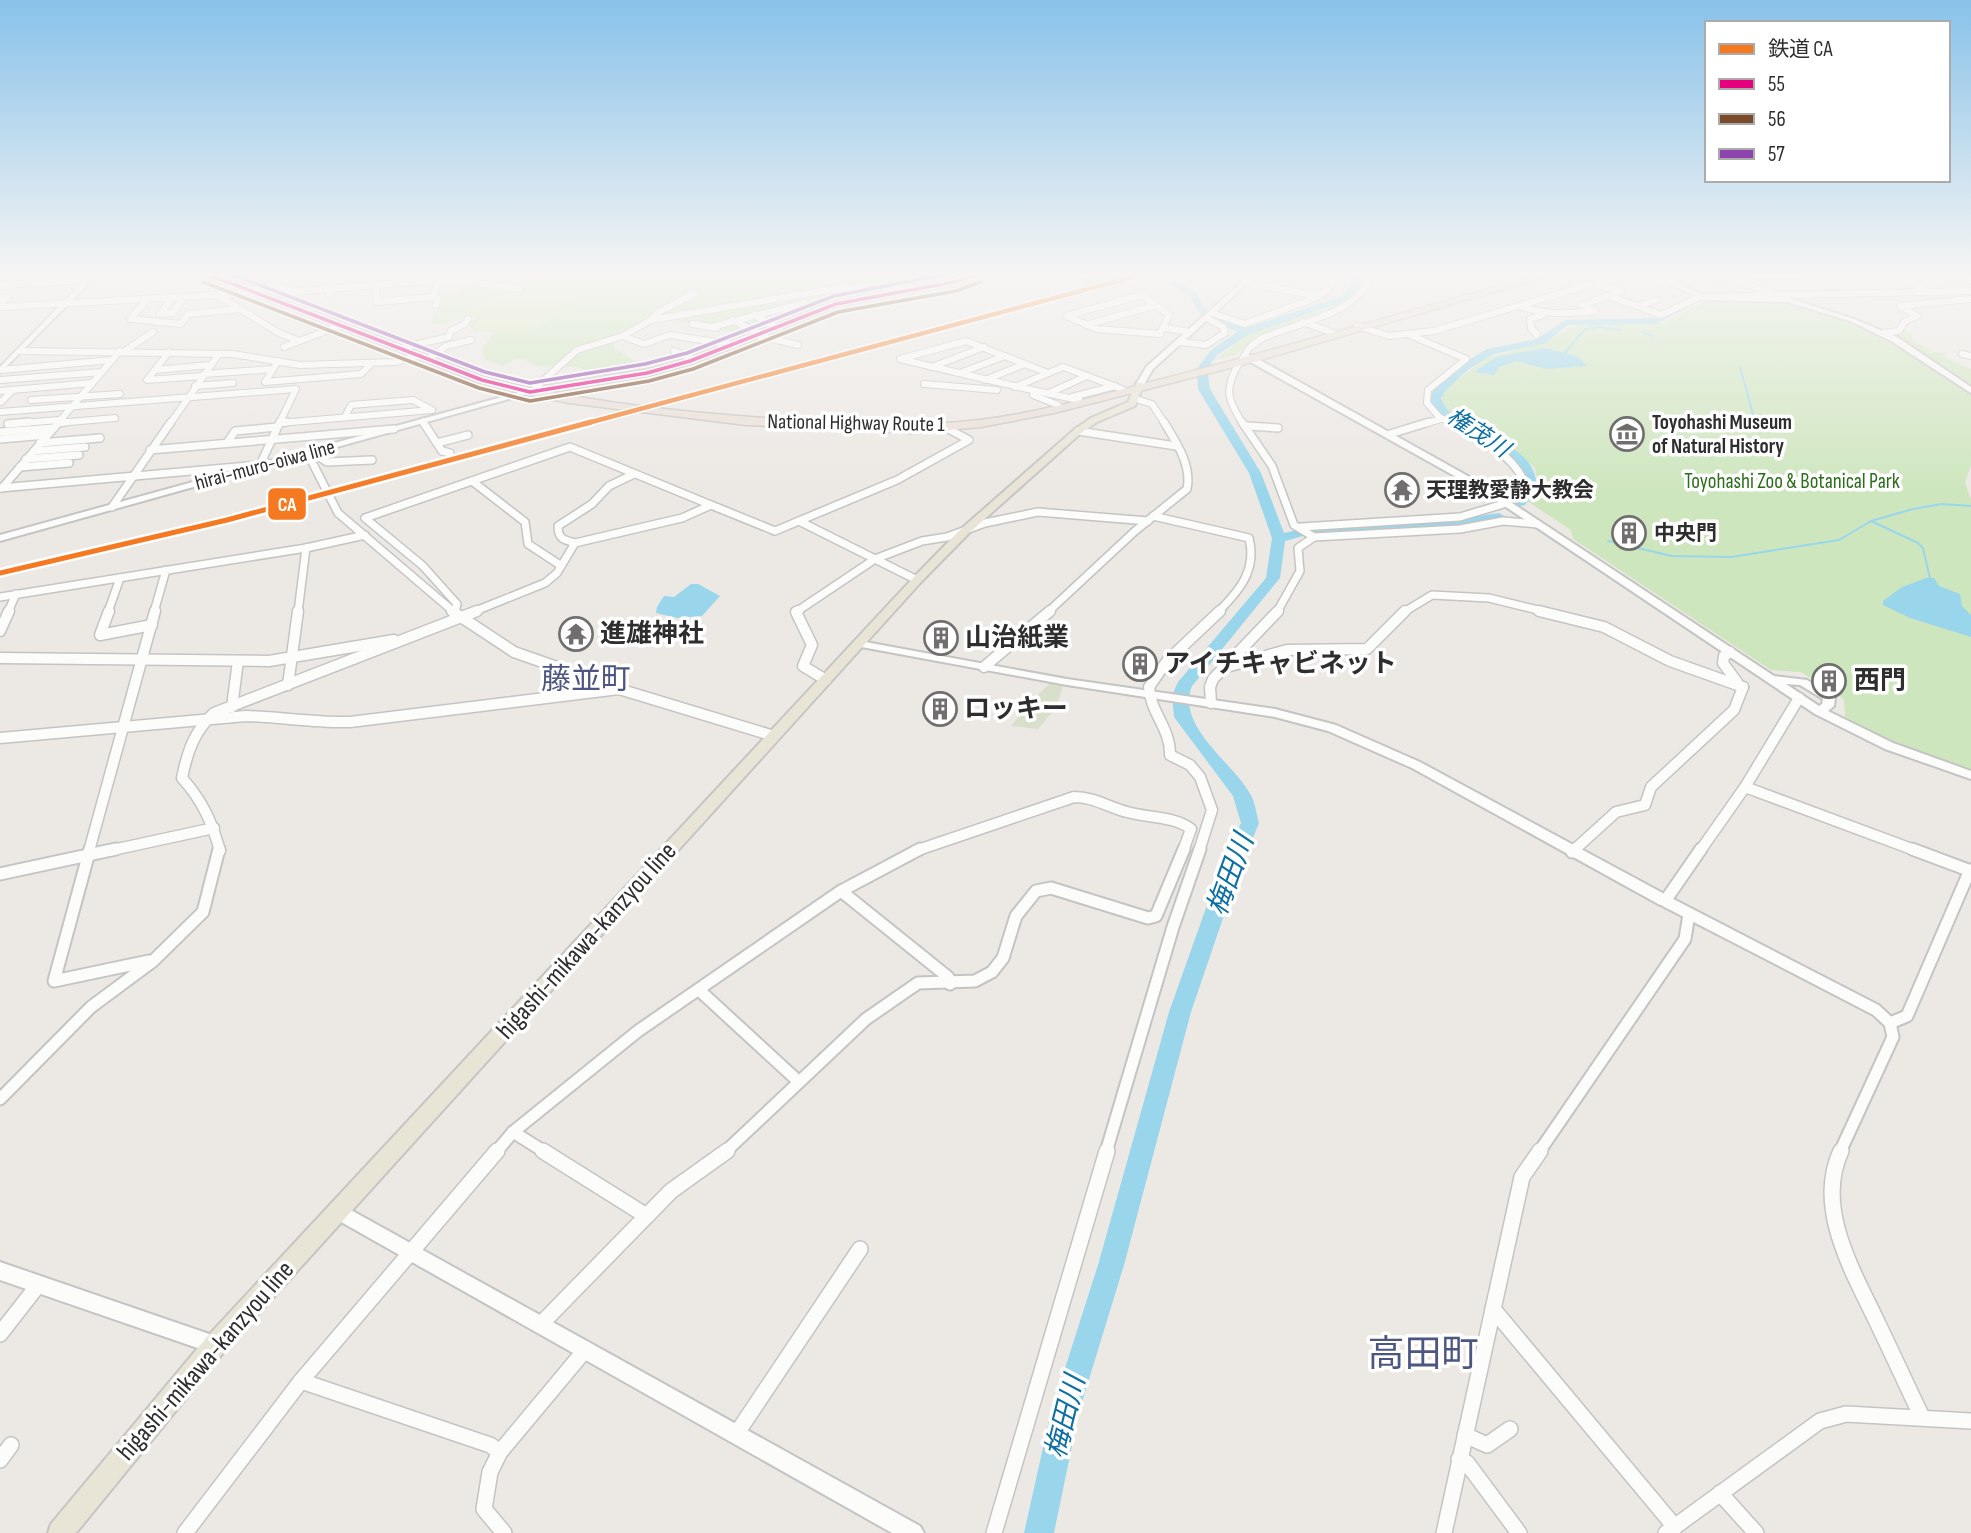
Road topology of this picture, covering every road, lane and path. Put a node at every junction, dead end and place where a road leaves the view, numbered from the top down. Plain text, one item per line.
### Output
1 (25, 346) edge
2 (131, 346) edge
3 (288, 346) edge
4 (391, 346) edge
5 (401, 346) edge
6 (411, 346) edge
7 (448, 346) edge
8 (592, 346) edge
9 (733, 346) edge
10 (949, 346) edge
11 (980, 346) edge
12 (1177, 346) edge
13 (1252, 346) edge
14 (1291, 346) edge
15 (1296, 346) edge
16 (1435, 346) edge
17 (1901, 346) edge
18 (284, 347) dead end
19 (405, 347) junction
20 (984, 347) junction
21 (20, 351) junction
22 (122, 351) junction
23 (674, 351) dead end
24 (169, 352) junction
25 (219, 354) junction
26 (1962, 354) dead end
27 (418, 356) junction
28 (1004, 356) junction
29 (1971, 356) edge
30 (431, 357) junction
31 (112, 360) junction
32 (695, 360) junction
33 (1243, 360) junction
34 (278, 361) junction
35 (309, 364) junction
36 (1025, 364) junction
37 (210, 365) junction
38 (370, 365) junction
39 (932, 367) junction
40 (1, 369) edge
41 (273, 369) junction
42 (155, 370) junction
43 (102, 372) junction
44 (960, 373) junction
45 (1048, 373) junction
46 (1087, 376) junction
47 (200, 379) junction
48 (301, 379) junction
49 (0, 380) edge
50 (985, 380) junction
51 (92, 383) junction
52 (233, 383) dead end
53 (924, 384) dead end
54 (159, 385) dead end
55 (1014, 387) junction
56 (1119, 388) junction
57 (13, 390) junction
58 (537, 390) junction
59 (0, 391) edge
60 (1138, 391) junction
61 (1971, 391) edge
62 (1049, 393) junction
63 (120, 394) dead end
64 (80, 397) junction
65 (186, 397) junction
66 (1075, 399) junction
67 (31, 400) dead end
68 (1, 402) edge
69 (1058, 405) junction
70 (73, 406) junction
71 (432, 410) junction
72 (0, 412) edge
73 (345, 417) junction
74 (443, 417) junction
75 (115, 418) dead end
76 (1441, 418) junction
77 (423, 422) junction
78 (8, 424) dead end
79 (57, 424) junction
80 (279, 425) junction
81 (939, 425) junction
82 (1247, 426) junction
83 (1278, 428) dead end
84 (400, 429) junction
85 (1078, 431) junction
86 (0, 432) edge
87 (47, 435) junction
88 (468, 435) dead end
89 (1390, 435) junction
90 (100, 438) dead end
91 (0, 439) edge
92 (271, 440) junction
93 (40, 443) junction
94 (227, 443) junction
95 (437, 443) junction
96 (1176, 446) junction
97 (85, 447) dead end
98 (150, 450) junction
99 (34, 451) junction
100 (310, 453) junction
101 (450, 453) dead end
102 (79, 455) dead end
103 (26, 459) junction
104 (372, 460) dead end
105 (69, 463) dead end
106 (259, 466) junction
107 (20, 467) junction
108 (634, 474) junction
109 (132, 476) junction
110 (472, 481) junction
111 (1, 488) edge
112 (1505, 502) junction
113 (711, 505) junction
114 (112, 507) junction
115 (1150, 519) junction
116 (799, 522) junction
117 (1537, 524) junction
118 (1301, 528) junction
119 (965, 531) junction
120 (365, 535) junction
121 (1313, 536) junction
122 (0, 538) edge
123 (575, 542) junction
124 (306, 548) junction
125 (875, 559) junction
126 (560, 565) junction
127 (166, 570) junction
128 (120, 578) junction
129 (917, 580) junction
130 (16, 594) junction
131 (0, 597) edge
132 (458, 616) junction
133 (152, 625) junction
134 (0, 631) edge
135 (418, 635) junction
136 (860, 644) junction
137 (1730, 652) junction
138 (0, 658) edge
139 (290, 659) junction
140 (143, 660) junction
141 (238, 661) junction
142 (984, 667) junction
143 (1223, 668) junction
144 (1770, 679) junction
145 (288, 685) junction
146 (822, 685) junction
147 (1743, 687) junction
148 (619, 689) junction
149 (1150, 695) junction
150 (1799, 698) junction
151 (1210, 703) junction
152 (232, 706) junction
153 (1819, 710) junction
154 (208, 718) junction
155 (125, 728) junction
156 (774, 736) junction
157 (0, 738) edge
158 (1971, 775) edge
159 (1745, 787) junction
160 (214, 828) junction
161 (1572, 852) junction
162 (89, 855) junction
163 (1971, 870) edge
164 (0, 874) edge
165 (841, 891) junction
166 (1665, 901) junction
167 (1689, 914) junction
168 (153, 961) junction
169 (950, 984) junction
170 (699, 990) junction
171 (1890, 1023) junction
172 (797, 1081) junction
173 (0, 1099) edge
174 (513, 1132) junction
175 (340, 1212) junction
176 (645, 1215) junction
177 (860, 1249) dead end
178 (411, 1251) junction
179 (0, 1271) edge
180 (39, 1284) junction
181 (1493, 1309) junction
182 (541, 1324) junction
183 (0, 1334) edge
184 (215, 1345) junction
185 (586, 1349) junction
186 (301, 1381) junction
187 (1922, 1417) junction
188 (1971, 1421) edge
189 (1510, 1429) dead end
190 (737, 1433) junction
191 (1465, 1435) junction
192 (10, 1445) dead end
193 (500, 1452) junction
194 (1460, 1459) junction
195 (0, 1460) edge
196 (1720, 1493) junction
197 (1670, 1530) edge
198 (60, 1533) edge
199 (185, 1533) edge
200 (504, 1533) edge
201 (914, 1533) edge
202 (994, 1533) edge
203 (1444, 1533) edge
204 (1519, 1533) edge
205 (1756, 1533) edge

1 - 21 street
2 - 22 street
3 - 18 street
4 - 27 highway, National Highway Route 1
5 - 19 highway, National Highway Route 1
6 - 19 street
7 - 30 street
8 - 58 street
9 - 32 main road
10 - 39 street
11 - 20 street
12 - 60 street
13 - 33 street
14 - 33 highway, National Highway Route 1
15 - 33 highway, National Highway Route 1
16 - 76 street
17 - 61 street
19 - 30 highway, National Highway Route 1
20 - 28 street
20 - 39 street
21 - 22 street
21 - 40 street
22 - 24 street
22 - 31 street
23 - 32 street
24 - 25 street
24 - 42 street
25 - 34 street
25 - 37 street
26 - 29 street
27 - 38 street
27 - 58 highway, National Highway Route 1
28 - 36 street
28 - 44 street
30 - 58 highway, National Highway Route 1
31 - 40 street
31 - 43 street
32 - 58 main road
33 - 60 highway, National Highway Route 1
33 - 82 street
33 - 89 street
34 - 35 street
34 - 41 street
35 - 38 street
35 - 48 street
36 - 45 street
36 - 50 street
37 - 42 street
37 - 47 street
38 - 48 street
39 - 44 street
41 - 47 street
41 - 48 street
42 - 47 street
43 - 49 street
43 - 51 street
44 - 50 street
45 - 46 street
45 - 55 street
46 - 56 street
46 - 62 street
47 - 52 street
47 - 54 street
47 - 65 street
50 - 55 street
51 - 57 street
51 - 64 street
53 - 69 street
55 - 62 street
56 - 60 highway, National Highway Route 1
56 - 66 highway, National Highway Route 1
57 - 59 street
57 - 68 street
58 - 74 street, hirai-muro-oiwa line
58 - 81 highway, National Highway Route 1
60 - 81 highway, National Highway Route 1
60 - 85 main road, higashi-mikawa-kanzyou line
60 - 96 street
62 - 66 street
63 - 64 street
64 - 67 street
64 - 70 street
65 - 70 street
65 - 80 street
65 - 98 street
66 - 69 highway, National Highway Route 1
69 - 81 highway, National Highway Route 1
70 - 72 street
70 - 79 street
71 - 73 street
71 - 73 street
71 - 74 street
73 - 80 street
74 - 77 street, hirai-muro-oiwa line
75 - 79 street
76 - 89 street
76 - 112 street
77 - 84 street, hirai-muro-oiwa line
77 - 95 street
78 - 79 street
79 - 86 street
79 - 87 street
80 - 92 street
80 - 94 street
81 - 116 street
82 - 83 street
82 - 118 street
84 - 92 street
84 - 100 street, hirai-muro-oiwa line
85 - 96 street
85 - 119 main road, higashi-mikawa-kanzyou line
87 - 91 street
87 - 93 street
88 - 95 street
89 - 112 street
90 - 93 street
92 - 94 street
92 - 106 street
93 - 99 street
94 - 98 street
95 - 101 street
96 - 115 street
97 - 99 street
98 - 109 street
99 - 103 street
100 - 104 street
100 - 106 street, hirai-muro-oiwa line
100 - 120 street
102 - 103 street
103 - 107 street
105 - 107 street
106 - 109 street
106 - 114 street, hirai-muro-oiwa line
107 - 111 street
108 - 110 street
108 - 113 street
108 - 123 street
109 - 111 street
109 - 114 street
110 - 126 street
110 - 132 street
112 - 117 street
112 - 118 street
113 - 116 street
113 - 123 street
114 - 122 street, hirai-muro-oiwa line
115 - 119 street
115 - 142 street
115 - 149 street
116 - 125 street
117 - 121 street
117 - 137 street
118 - 121 street
119 - 125 street
119 - 129 main road, higashi-mikawa-kanzyou line
120 - 124 street
120 - 132 street
121 - 143 street
123 - 126 street
124 - 127 street
124 - 139 street
125 - 129 street
125 - 146 street
126 - 132 street
127 - 128 street
127 - 133 street
128 - 130 street
128 - 133 street
129 - 136 main road, higashi-mikawa-kanzyou line
130 - 131 street
130 - 134 street
132 - 135 street
132 - 148 street
133 - 140 street
135 - 139 street
135 - 145 street
136 - 142 street
136 - 146 main road, higashi-mikawa-kanzyou line
137 - 144 street
137 - 147 street
138 - 140 street
139 - 141 street
139 - 145 street
140 - 141 street
140 - 155 street
141 - 152 street
142 - 149 street
143 - 147 street
143 - 151 street
144 - 150 street
144 - 153 street
145 - 152 street
146 - 156 main road, higashi-mikawa-kanzyou line
147 - 161 street
148 - 154 street
148 - 156 street
149 - 151 street
149 - 202 street
150 - 153 street
150 - 159 street
151 - 161 street
152 - 154 street
153 - 158 street
154 - 155 street
154 - 160 street
155 - 157 street
155 - 162 street
156 - 175 main road, higashi-mikawa-kanzyou line
159 - 163 street
159 - 166 street
160 - 162 street
160 - 168 street
161 - 166 street
162 - 164 street
162 - 168 street
163 - 171 street
165 - 169 street
165 - 169 street
165 - 170 street
166 - 167 street
167 - 171 street
167 - 181 street
168 - 173 street
169 - 172 street
170 - 172 street
170 - 174 street
171 - 187 street
172 - 176 street
174 - 176 street
174 - 178 street
175 - 178 street
175 - 184 main road, higashi-mikawa-kanzyou line
176 - 182 street
177 - 190 street
178 - 182 street
178 - 186 street
179 - 180 street
180 - 183 street
180 - 184 street
181 - 191 street
181 - 197 street
182 - 185 street
184 - 198 main road, higashi-mikawa-kanzyou line
185 - 190 street
185 - 193 street
186 - 193 street
186 - 199 street
187 - 188 street
187 - 196 street
189 - 191 street
190 - 201 street
191 - 194 street
192 - 195 street
193 - 200 street
194 - 203 street
194 - 204 street
196 - 197 street
196 - 205 street

